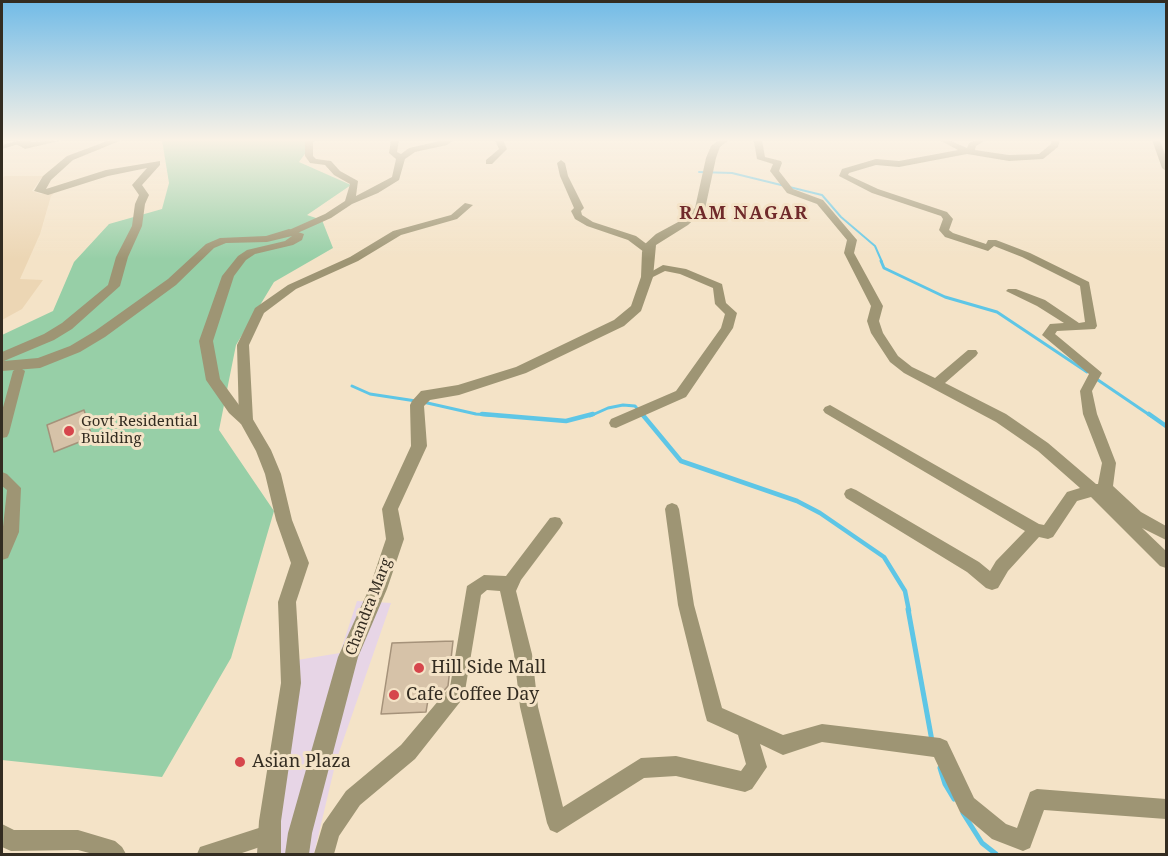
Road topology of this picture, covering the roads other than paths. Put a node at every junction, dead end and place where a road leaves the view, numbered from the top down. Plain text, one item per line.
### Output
1 (46, 180) edge
2 (85, 180) edge
3 (141, 180) edge
4 (350, 180) edge
5 (392, 180) edge
6 (566, 180) edge
7 (707, 180) edge
8 (782, 180) edge
9 (851, 180) edge
10 (349, 202) junction
11 (468, 205) dead end
12 (293, 232) junction
13 (648, 250) junction
14 (646, 277) junction
15 (1011, 291) dead end
16 (1078, 327) junction
17 (75, 349) junction
18 (972, 353) dead end
19 (2, 357) edge
20 (2, 366) edge
21 (20, 371) junction
22 (2, 373) edge
23 (936, 384) junction
24 (830, 410) dead end
25 (246, 420) junction
26 (616, 423) dead end
27 (2, 433) edge
28 (2, 478) edge
29 (1099, 490) junction
30 (851, 494) dead end
31 (672, 509) dead end
32 (555, 523) dead end
33 (1036, 530) junction
34 (1167, 533) edge
35 (2, 553) edge
36 (1167, 561) edge
37 (511, 584) junction
38 (746, 729) junction
39 (1167, 809) edge
40 (2, 834) edge
41 (268, 845) edge
42 (115, 855) edge
43 (207, 855) edge
44 (297, 855) edge
45 (324, 855) edge

1 - 2 street
3 - 19 street
4 - 10 street
5 - 10 street
6 - 13 street
7 - 13 street
8 - 23 street
9 - 16 street
10 - 12 street
11 - 25 street
12 - 17 street
12 - 25 street
13 - 14 street, Chandra Marg
14 - 26 street
14 - 44 street, Chandra Marg
15 - 16 street
16 - 29 street
17 - 20 street
17 - 21 street
18 - 23 street
21 - 22 street
21 - 27 street
23 - 29 street
24 - 33 street
25 - 41 street
28 - 35 street
29 - 33 street
29 - 34 street
29 - 36 street
30 - 33 street
31 - 38 street
32 - 37 street
37 - 38 street
37 - 45 street
38 - 39 street
40 - 42 street
41 - 43 street

